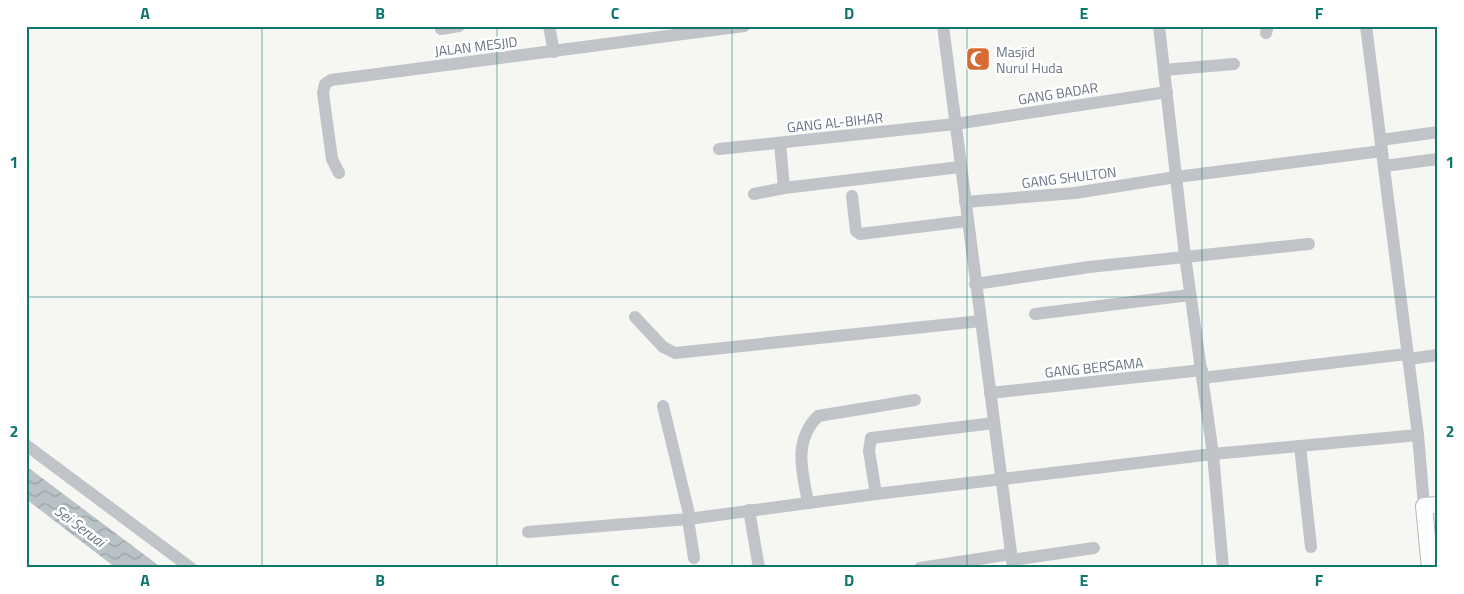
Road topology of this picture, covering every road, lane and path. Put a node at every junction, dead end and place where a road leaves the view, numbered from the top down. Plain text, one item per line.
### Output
1 (459, 26) edge
2 (549, 26) edge
3 (744, 26) edge
4 (943, 26) edge
5 (1159, 26) edge
6 (1366, 26) edge
7 (441, 29) dead end
8 (554, 52) junction
9 (1234, 64) dead end
10 (1164, 70) junction
11 (1166, 92) junction
12 (954, 124) junction
13 (1438, 132) edge
14 (780, 143) junction
15 (1382, 146) junction
16 (719, 149) dead end
17 (1438, 159) edge
18 (1384, 166) junction
19 (960, 167) junction
20 (339, 173) dead end
21 (1176, 177) junction
22 (784, 188) junction
23 (754, 194) dead end
24 (852, 196) dead end
25 (965, 202) junction
26 (967, 221) junction
27 (1309, 244) dead end
28 (1185, 256) junction
29 (975, 284) junction
30 (1190, 295) junction
31 (1035, 314) dead end
32 (635, 317) dead end
33 (981, 321) junction
34 (1438, 355) edge
35 (1407, 357) junction
36 (1202, 374) junction
37 (990, 394) junction
38 (915, 400) dead end
39 (663, 406) dead end
40 (994, 423) junction
41 (1418, 435) junction
42 (26, 445) edge
43 (1300, 446) junction
44 (1213, 454) junction
45 (1002, 478) junction
46 (876, 494) junction
47 (808, 502) junction
48 (1431, 506) edge
49 (749, 510) junction
50 (689, 519) junction
51 (528, 532) dead end
52 (1311, 547) dead end
53 (1094, 548) dead end
54 (694, 558) dead end
55 (1012, 561) edge
56 (191, 568) edge
57 (759, 568) edge
58 (920, 568) edge
59 (1223, 568) edge
60 (1430, 568) edge

1 - 7 street
2 - 8 street
3 - 8 street, JALAN MESJID
4 - 12 street
5 - 10 street
6 - 15 street
8 - 20 street, JALAN MESJID
9 - 10 street
10 - 11 street
11 - 12 street, GANG BADAR
11 - 21 street
12 - 14 street, GANG AL-BIHAR
12 - 19 street
13 - 15 street, GANG SHULTON
14 - 16 street, GANG AL-BIHAR
14 - 22 street
15 - 18 street
15 - 21 street, GANG SHULTON
17 - 18 street
18 - 35 street
19 - 22 street
19 - 25 street
21 - 25 street, GANG SHULTON
21 - 28 street
22 - 23 street
24 - 26 street
25 - 26 street
26 - 29 street
27 - 28 street
28 - 29 street
28 - 30 street
29 - 33 street
30 - 31 street
30 - 36 street
32 - 33 street
33 - 37 street
34 - 35 street, GANG BERSAMA
35 - 36 street, GANG BERSAMA
35 - 41 street
36 - 37 street, GANG BERSAMA
36 - 44 street
37 - 40 street
38 - 47 street
39 - 50 street
40 - 45 street
40 - 46 street
41 - 43 street
41 - 48 street
42 - 56 street
43 - 44 street
43 - 52 street
44 - 45 street
44 - 59 street
45 - 46 street
45 - 55 street
46 - 47 street
47 - 49 street
48 - 60 main road
49 - 50 street
49 - 57 street
50 - 51 street
50 - 54 street
53 - 55 street
55 - 58 street

